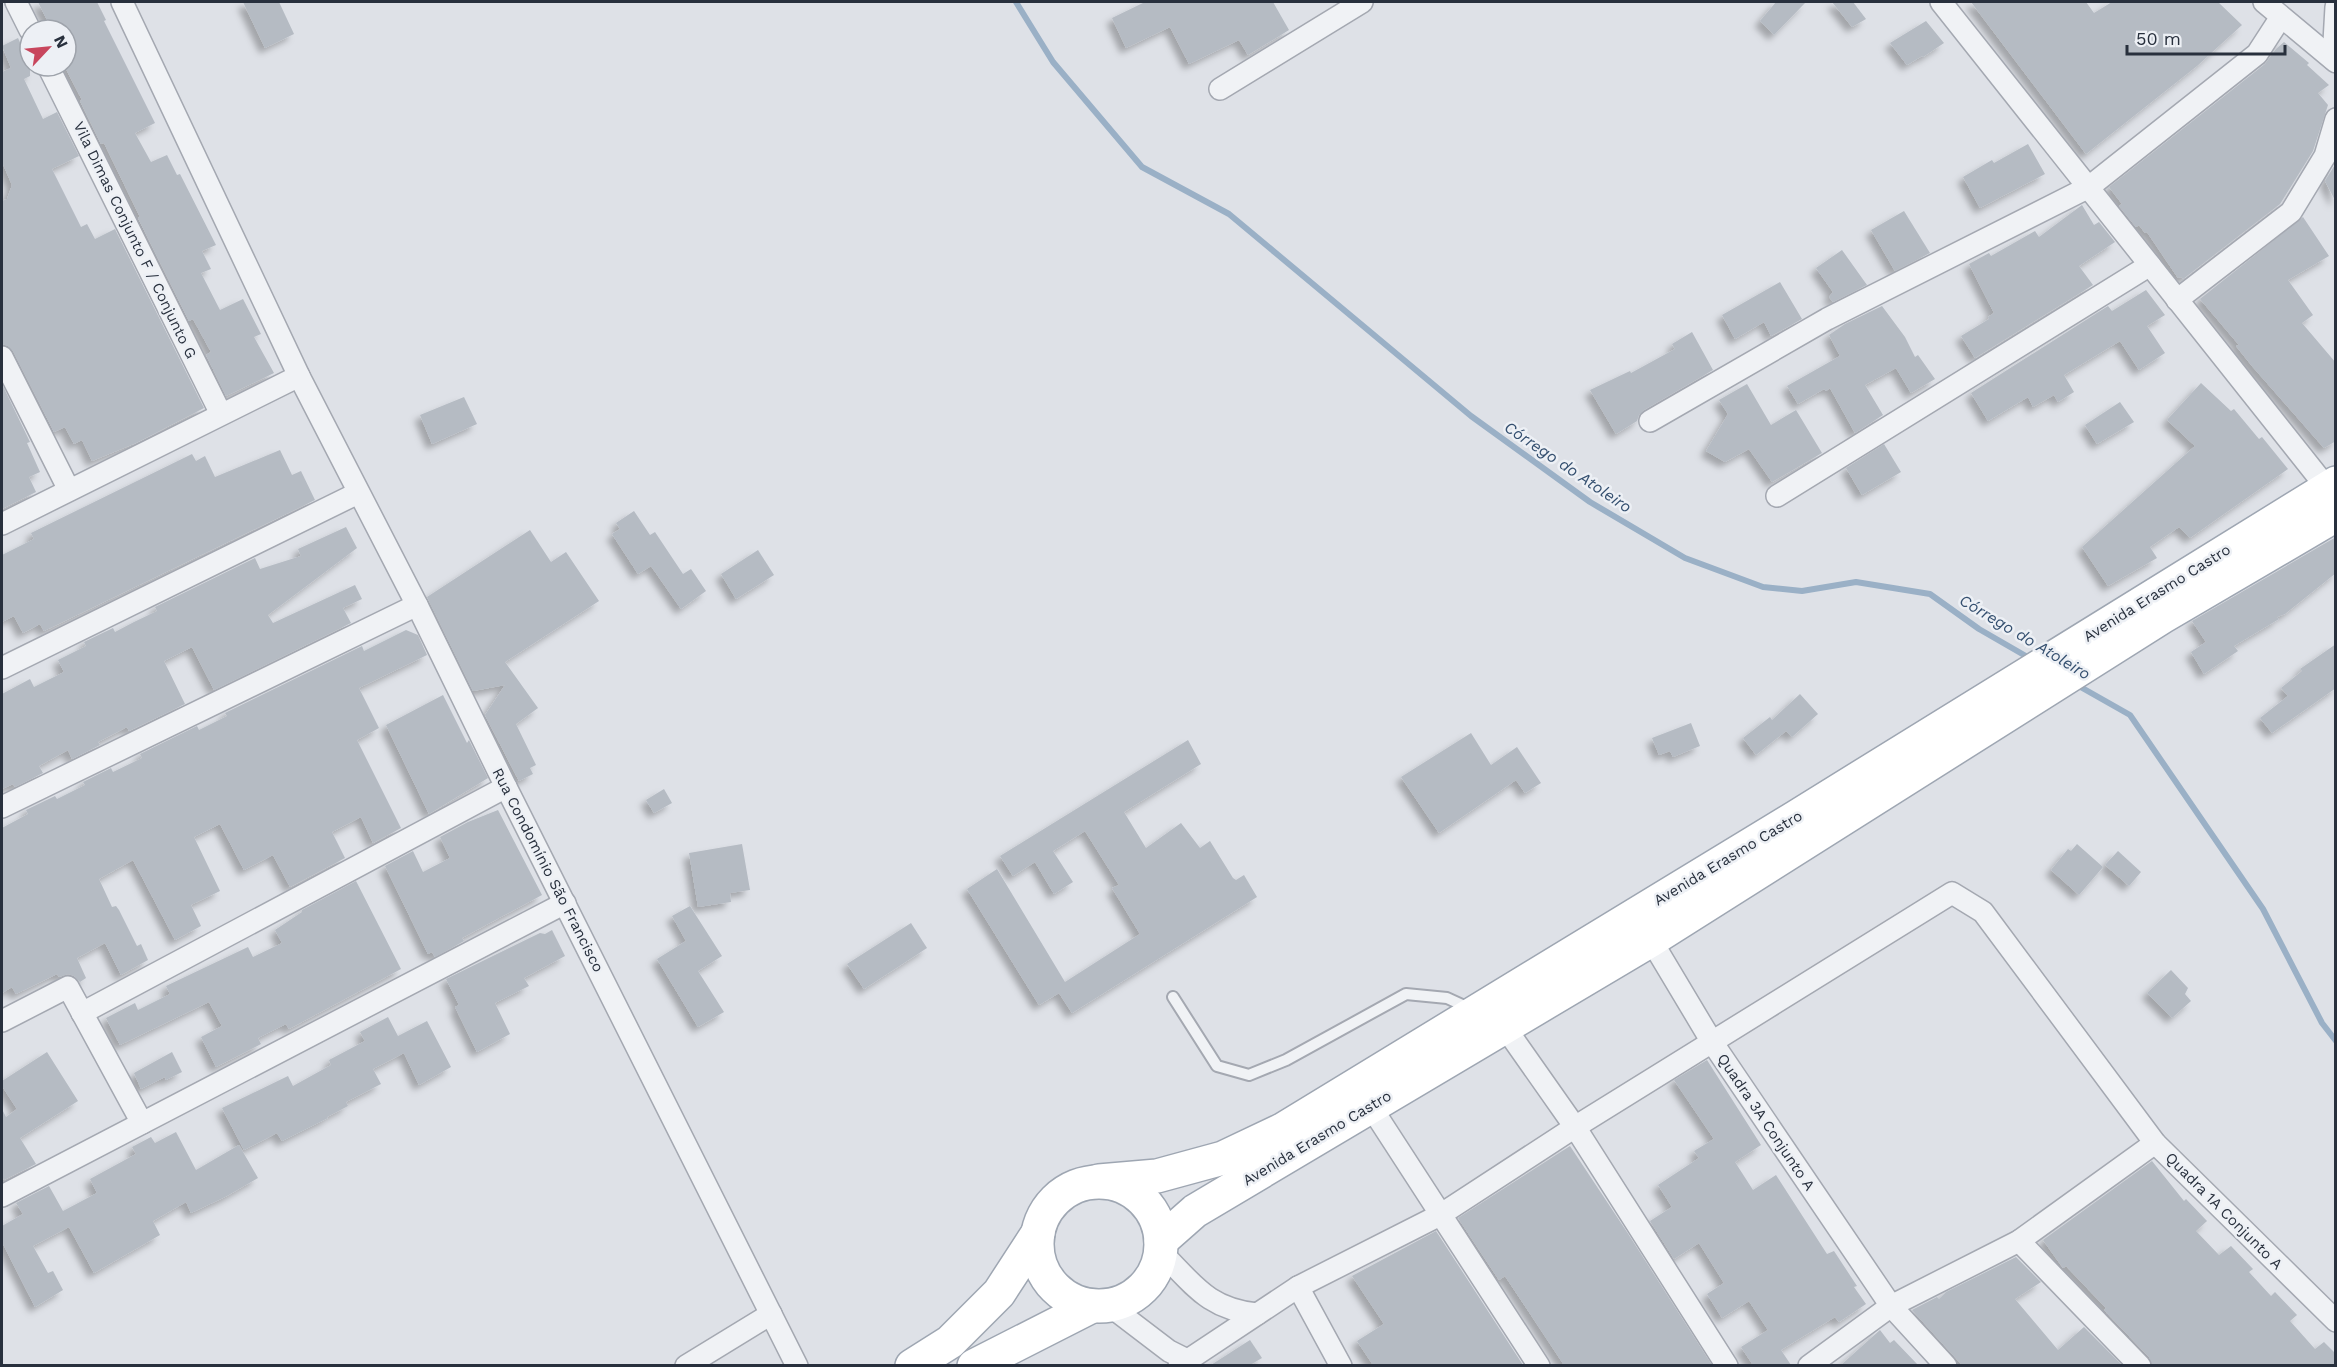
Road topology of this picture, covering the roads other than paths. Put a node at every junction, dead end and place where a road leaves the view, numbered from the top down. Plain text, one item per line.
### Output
1 (16, 2) edge
2 (122, 2) edge
3 (1362, 2) edge
4 (1941, 2) edge
5 (2264, 2) edge
6 (2336, 7) edge
7 (2281, 17) junction
8 (24, 18) edge
9 (2334, 61) edge
10 (54, 78) edge
11 (1220, 89) dead end
12 (2336, 119) edge
13 (2089, 187) junction
14 (2150, 265) junction
15 (2177, 300) junction
16 (2, 357) edge
17 (299, 376) junction
18 (221, 414) junction
19 (1650, 421) dead end
20 (69, 490) junction
21 (358, 493) junction
22 (2333, 495) edge
23 (1777, 496) dead end
24 (2, 524) edge
25 (417, 604) junction
26 (2, 668) edge
27 (2013, 696) junction
28 (506, 787) junction
29 (2, 807) edge
30 (565, 903) junction
31 (1651, 939) junction
32 (1173, 997) dead end
33 (1475, 1011) junction
34 (82, 1013) junction
35 (2, 1022) edge
36 (1504, 1026) junction
37 (1712, 1042) junction
38 (1371, 1107) junction
39 (142, 1123) junction
40 (1575, 1127) junction
41 (2155, 1143) junction
42 (1099, 1181) junction
43 (2, 1196) edge
44 (1440, 1215) junction
45 (1038, 1233) junction
46 (2019, 1241) junction
47 (1161, 1247) junction
48 (1298, 1287) junction
49 (1101, 1306) junction
50 (1891, 1306) junction
51 (771, 1314) junction
52 (1257, 1314) junction
53 (2336, 1321) edge
54 (1185, 1364) edge
55 (686, 1365) edge
56 (797, 1365) edge
57 (912, 1365) edge
58 (974, 1365) edge
59 (1341, 1365) edge
60 (1539, 1365) edge
61 (1727, 1365) edge
62 (1809, 1365) edge
63 (1946, 1365) edge
64 (2140, 1365) edge

1 - 8 street
2 - 17 street, Rua Condomínio São Francisco
3 - 11 street
4 - 13 street
5 - 7 street
6 - 9 street
7 - 9 street
7 - 13 street
10 - 18 street, Vila Dimas Conjunto F / Conjunto G
12 - 15 street
13 - 14 street
13 - 19 street
14 - 15 street
14 - 23 street
15 - 22 street
16 - 20 street
17 - 18 street
17 - 21 street, Rua Condomínio São Francisco
18 - 20 street
20 - 24 street
21 - 25 street, Rua Condomínio São Francisco
21 - 26 street
22 - 27 main road, Avenida Erasmo Castro
25 - 28 street, Rua Condomínio São Francisco
25 - 29 street
27 - 31 main road, Avenida Erasmo Castro
27 - 33 main road, Avenida Erasmo Castro
28 - 30 street, Rua Condomínio São Francisco
28 - 34 street
30 - 39 street
30 - 51 street, Rua Condomínio São Francisco
31 - 36 main road, Avenida Erasmo Castro
31 - 37 street
32 - 33 lane
33 - 42 main road, Avenida Erasmo Castro
34 - 35 street
34 - 39 street
36 - 38 main road, Avenida Erasmo Castro
36 - 40 street
37 - 40 street, Quadra 3A Conjunto A
37 - 41 street
37 - 50 street, Quadra 3A Conjunto A
38 - 44 street
38 - 47 main road, Avenida Erasmo Castro
39 - 43 street
40 - 44 street, Quadra 3A Conjunto A
40 - 61 street
41 - 46 street, Quadra 1A Conjunto A
41 - 53 street, Quadra 1A Conjunto A
42 - 45 main road
42 - 47 main road
44 - 48 street, Quadra 3A Conjunto A
44 - 60 street
45 - 49 main road
45 - 57 main road
46 - 50 street, Quadra 1A Conjunto A
46 - 64 street
47 - 49 main road
47 - 52 street
48 - 52 street, Quadra 3A Conjunto A
48 - 59 street
49 - 54 street
49 - 58 main road
50 - 62 street, Quadra 1A Conjunto A
50 - 63 street, Quadra 3A Conjunto A
51 - 55 street
51 - 56 street, Rua Condomínio São Francisco
52 - 54 street, Quadra 3A Conjunto A

